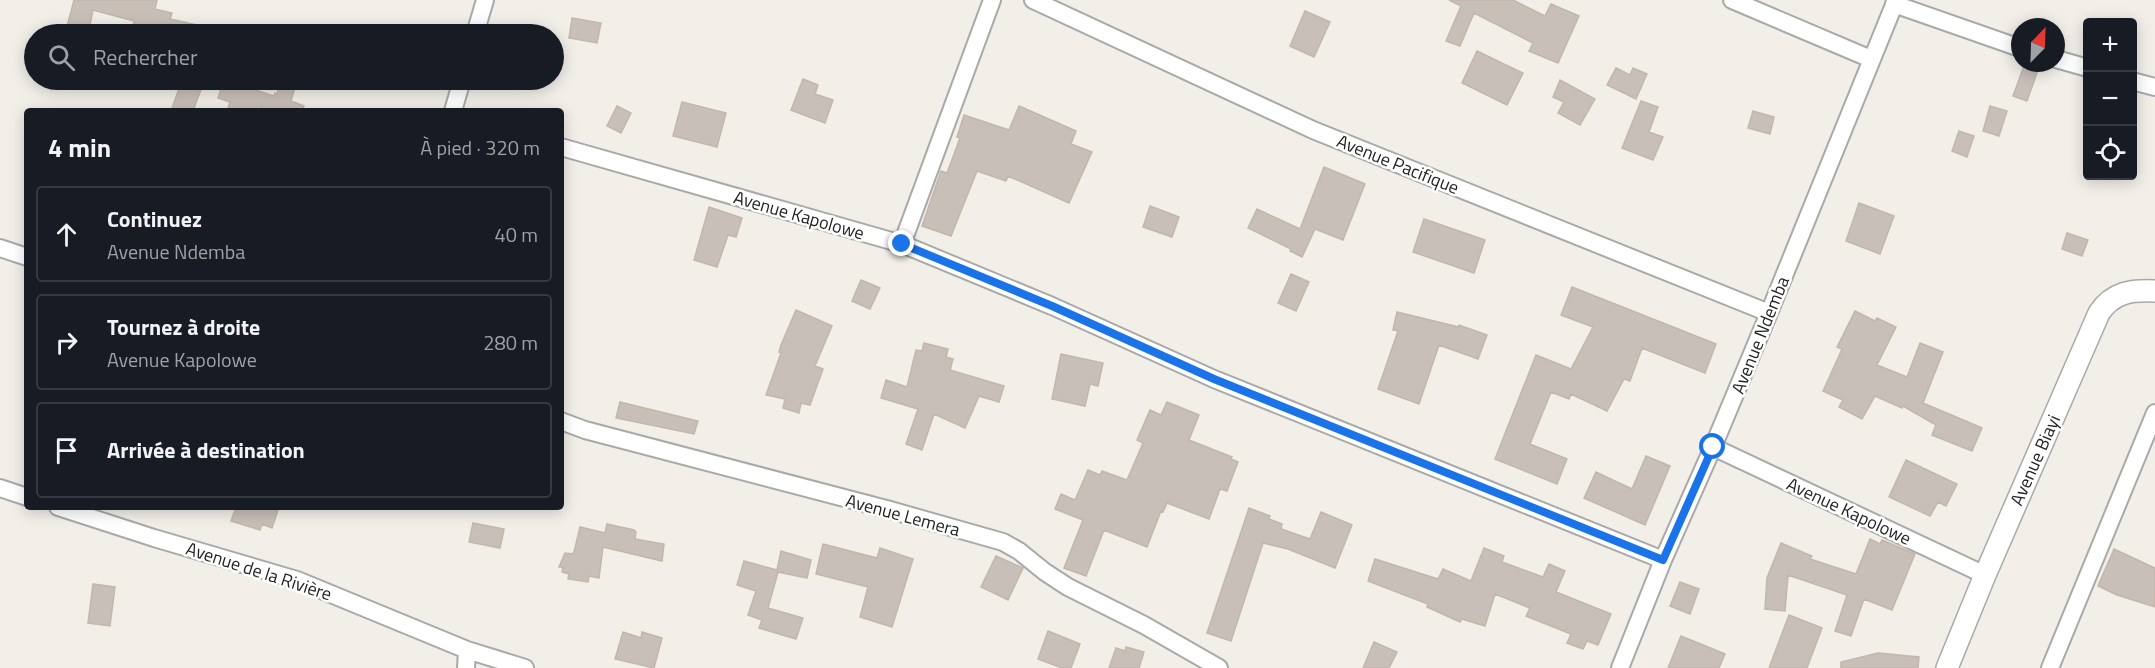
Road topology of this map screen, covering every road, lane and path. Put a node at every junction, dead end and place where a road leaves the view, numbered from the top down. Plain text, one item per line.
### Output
1 (485, 0) edge
2 (992, 0) edge
3 (1032, 0) edge
4 (1732, 0) edge
5 (1895, 2) edge
6 (478, 24) edge
7 (2011, 45) edge
8 (1870, 59) junction
9 (2065, 62) edge
10 (2083, 67) edge
11 (2137, 82) edge
12 (2155, 87) edge
13 (459, 90) edge
14 (454, 108) edge
15 (564, 148) edge
16 (902, 244) junction
17 (0, 248) edge
18 (24, 256) edge
19 (2155, 291) edge
20 (1769, 313) junction
21 (2155, 413) edge
22 (564, 422) edge
23 (1713, 447) junction
24 (0, 489) edge
25 (24, 496) edge
26 (67, 510) edge
27 (1663, 560) junction
28 (1985, 575) junction
29 (467, 650) junction
30 (466, 668) edge
31 (525, 668) edge
32 (1219, 668) edge
33 (1620, 668) edge
34 (1947, 668) edge
35 (2050, 668) edge

1 - 6 street
2 - 16 street
3 - 20 street, Avenue Pacifique
4 - 8 street
5 - 7 street
5 - 8 street, Avenue Ndemba
8 - 20 street, Avenue Ndemba
9 - 10 street
11 - 12 street
13 - 14 street
15 - 16 street, Avenue Kapolowe
16 - 27 street, Avenue Kapolowe
17 - 18 street
19 - 28 street, Avenue Biayi
20 - 23 street, Avenue Ndemba
21 - 35 street
22 - 32 street, Avenue Lemera
23 - 27 street, Avenue Ndemba
23 - 28 street, Avenue Kapolowe
24 - 25 street
26 - 29 street, Avenue de la Rivière
27 - 33 street, Avenue Ndemba
28 - 34 street, Avenue Biayi
29 - 30 street
29 - 31 street, Avenue de la Rivière

